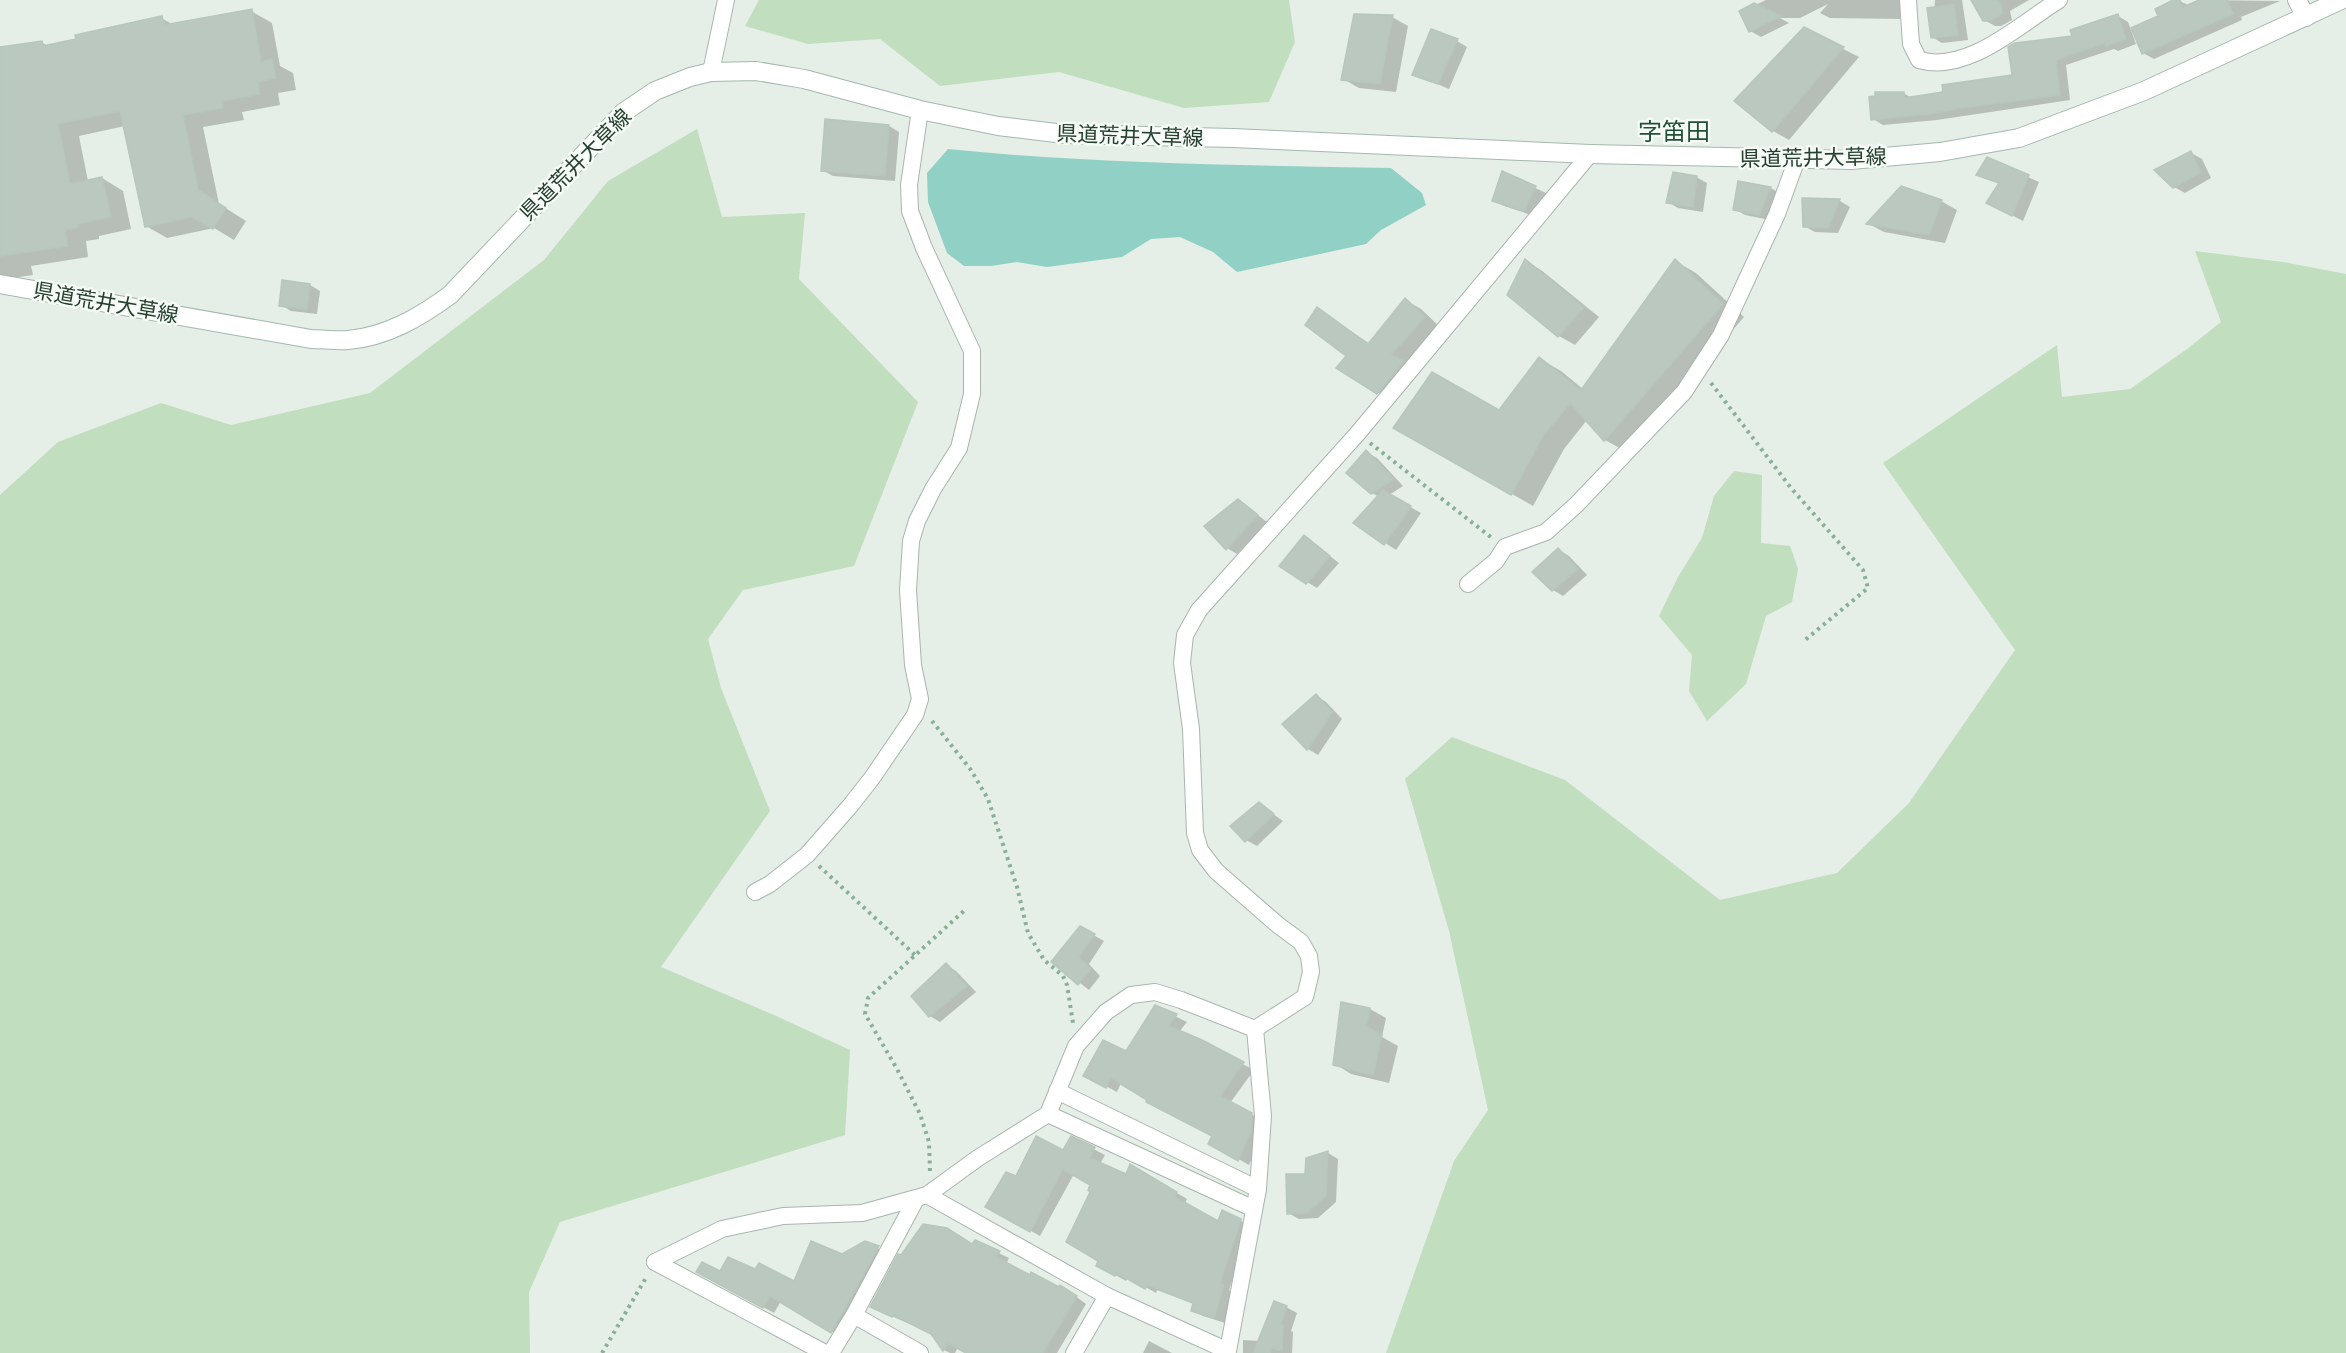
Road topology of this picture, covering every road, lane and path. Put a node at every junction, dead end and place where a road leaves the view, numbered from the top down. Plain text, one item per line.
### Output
1 (726, 0) edge
2 (1908, 0) edge
3 (2058, 0) edge
4 (2296, 0) edge
5 (2341, 0) edge
6 (2306, 17) junction
7 (711, 72) junction
8 (920, 110) junction
9 (1590, 154) junction
10 (1797, 159) junction
11 (0, 284) edge
12 (1699, 369) junction
13 (1358, 433) junction
14 (1505, 547) junction
15 (1468, 584) dead end
16 (1805, 640) dead end
17 (919, 704) junction
18 (807, 855) junction
19 (755, 892) dead end
20 (965, 910) dead end
21 (915, 955) junction
22 (1254, 1029) junction
23 (1081, 1040) junction
24 (1057, 1091) junction
25 (1048, 1114) junction
26 (1258, 1190) junction
27 (926, 1195) junction
28 (1254, 1209) junction
29 (655, 1262) junction
30 (1107, 1296) junction
31 (854, 1315) junction
32 (602, 1353) edge
33 (825, 1353) edge
34 (831, 1353) edge
35 (920, 1353) edge
36 (1074, 1353) edge

1 - 7 street
2 - 3 street
4 - 6 main road
5 - 6 main road, 県道荒井大草線
6 - 10 main road, 県道荒井大草線
7 - 8 main road, 県道荒井大草線
7 - 11 main road, 県道荒井大草線
8 - 9 main road, 県道荒井大草線
8 - 17 street
9 - 10 main road, 県道荒井大草線
9 - 13 street
10 - 12 street
12 - 14 street
12 - 16 path
13 - 14 path
13 - 22 street
14 - 15 street
17 - 18 street
17 - 23 path
18 - 19 street
18 - 21 path
20 - 21 path
21 - 27 path
22 - 23 street
22 - 26 street
23 - 24 street
24 - 25 street
24 - 26 street
25 - 27 street
25 - 28 street
26 - 28 street
27 - 29 street
27 - 30 street
27 - 31 street
28 - 30 street
29 - 32 path
29 - 33 street
30 - 36 street
31 - 34 street
31 - 35 street

